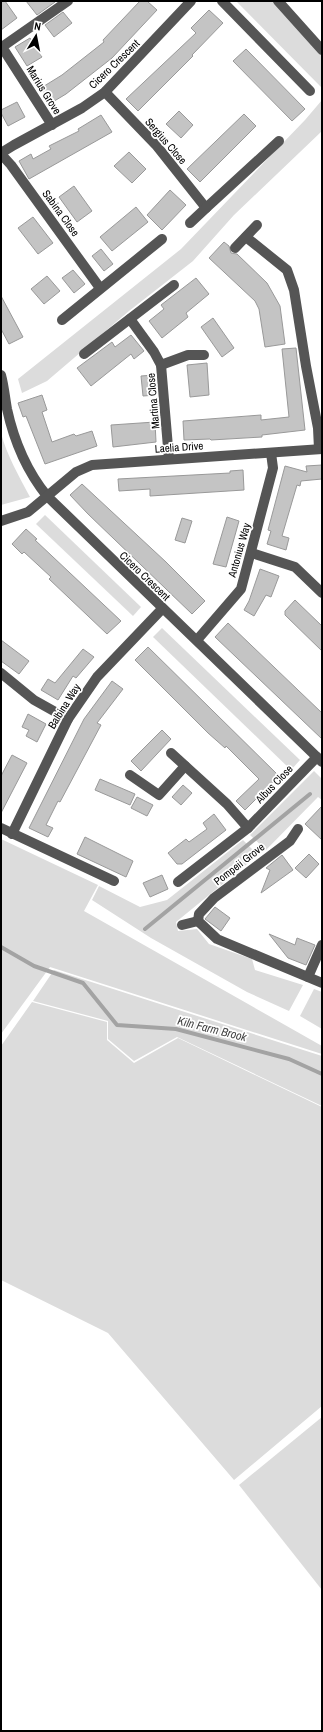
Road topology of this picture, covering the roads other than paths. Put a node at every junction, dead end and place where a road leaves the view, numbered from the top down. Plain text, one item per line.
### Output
1 (68, 1) edge
2 (191, 1) edge
3 (222, 1) edge
4 (278, 1) edge
5 (2, 46) edge
6 (322, 50) edge
7 (310, 91) dead end
8 (105, 92) junction
9 (52, 125) junction
10 (279, 142) dead end
11 (1, 154) edge
12 (206, 208) junction
13 (190, 223) dead end
14 (256, 225) dead end
15 (246, 236) junction
16 (162, 239) dead end
17 (235, 248) dead end
18 (174, 285) dead end
19 (100, 288) junction
20 (62, 320) dead end
21 (130, 320) junction
22 (84, 354) dead end
23 (204, 355) dead end
24 (161, 365) junction
25 (1, 375) edge
26 (320, 449) edge
27 (271, 452) junction
28 (169, 459) junction
29 (47, 496) junction
30 (1, 521) edge
31 (252, 552) junction
32 (322, 593) edge
33 (162, 609) junction
34 (197, 640) junction
35 (1, 673) edge
36 (68, 718) junction
37 (171, 753) dead end
38 (320, 760) edge
39 (185, 766) junction
40 (130, 775) dead end
41 (1, 828) edge
42 (248, 828) junction
43 (298, 829) dead end
44 (12, 834) junction
45 (114, 881) dead end
46 (178, 882) dead end
47 (198, 921) junction
48 (182, 925) dead end
49 (322, 945) edge
50 (308, 977) junction
51 (322, 983) edge

1 - 5 street, Marius Grove
2 - 8 street, Cicero Crescent
3 - 7 street
4 - 6 street
5 - 9 street, Marius Grove
8 - 9 street, Cicero Crescent
8 - 12 street, Sergius Close
9 - 11 street, Cicero Crescent
10 - 12 street
11 - 19 street, Sabina Close
12 - 13 street
14 - 15 street
15 - 17 street
15 - 26 street
16 - 19 street
18 - 21 street
19 - 20 street
21 - 22 street
21 - 24 street, Martina Close
23 - 24 street, Martina Close
24 - 28 street, Martina Close
25 - 29 street, Cicero Crescent
26 - 27 street, Laelia Drive
27 - 28 street, Laelia Drive
27 - 31 street, Antonius Way
28 - 29 street, Laelia Drive
29 - 30 street, Laelia Drive
29 - 33 street, Cicero Crescent
31 - 32 street
31 - 34 street, Antonius Way
33 - 34 street, Cicero Crescent
33 - 36 street, Balbina Way
34 - 38 street, Cicero Crescent
35 - 36 street
36 - 44 street, Balbina Way
37 - 39 street
38 - 42 street, Albus Close
39 - 40 street
39 - 42 street
41 - 44 street
42 - 46 street, Albus Close
43 - 47 street, Pompeii Grove
44 - 45 street
47 - 48 street
47 - 50 street
49 - 50 street
50 - 51 street

